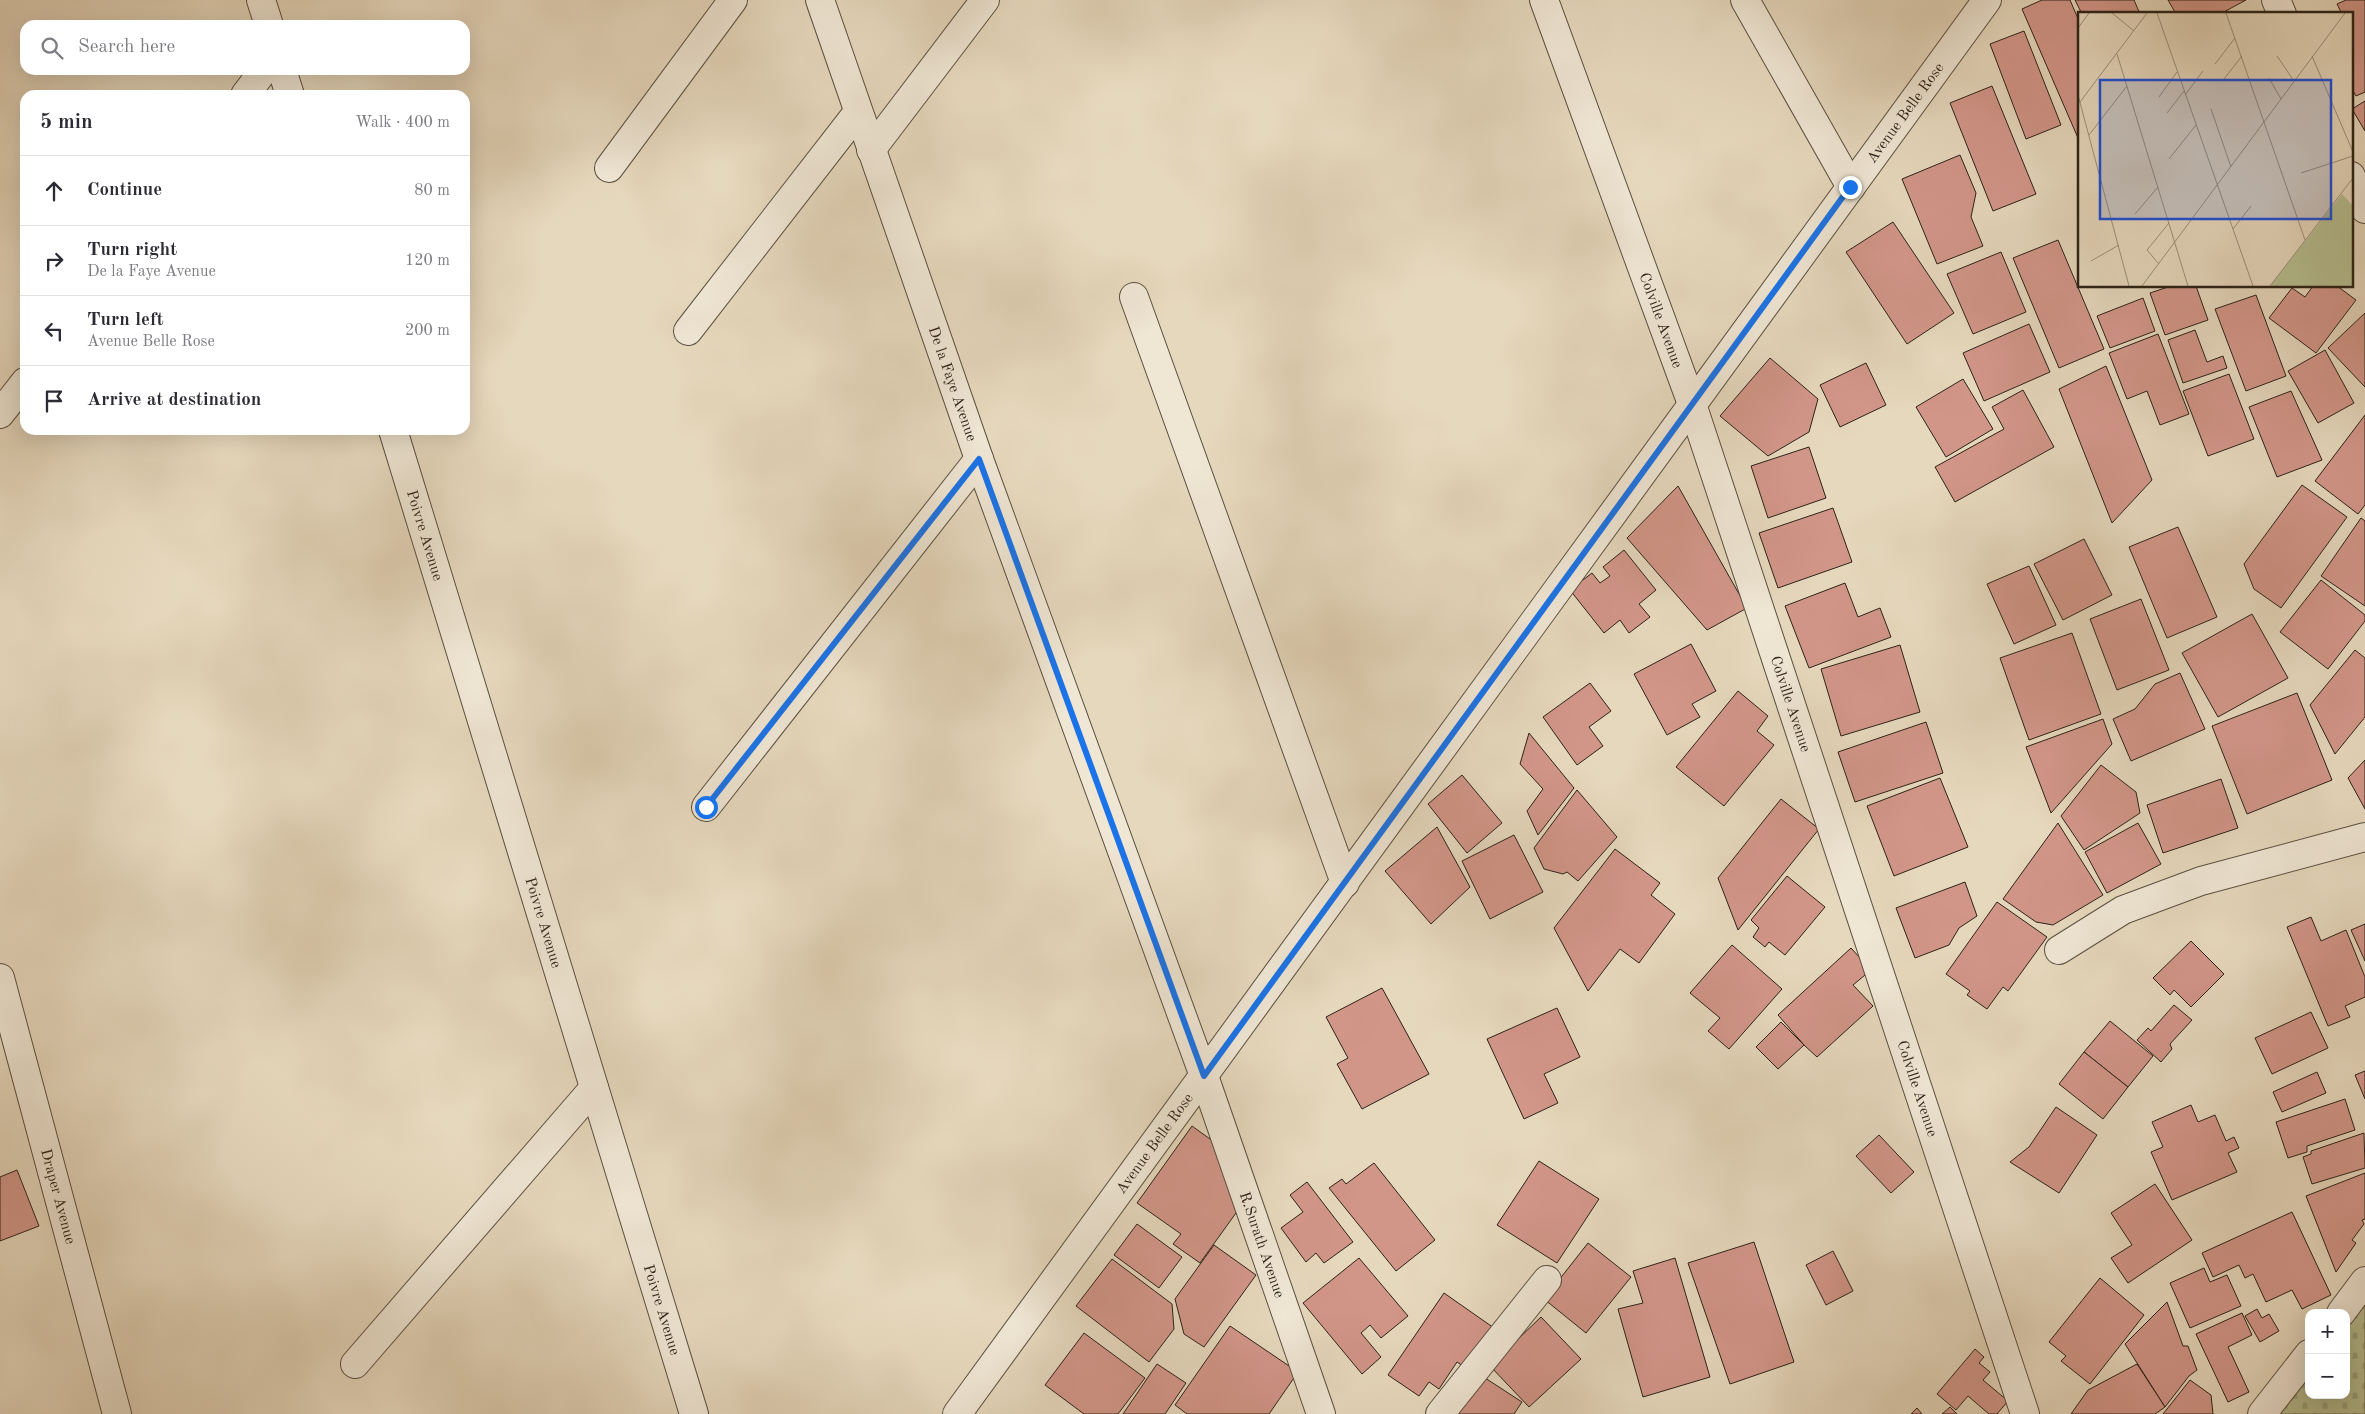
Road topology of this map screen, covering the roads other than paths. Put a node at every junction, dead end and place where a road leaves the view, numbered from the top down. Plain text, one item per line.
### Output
1 (261, 0) edge
2 (733, 0) edge
3 (820, 0) edge
4 (985, 0) edge
5 (1544, 0) edge
6 (1745, 0) edge
7 (2276, 0) edge
8 (1985, 1) edge
9 (2281, 12) edge
10 (267, 20) edge
11 (260, 75) edge
12 (284, 75) edge
13 (249, 90) edge
14 (288, 90) edge
15 (858, 112) junction
16 (870, 150) junction
17 (609, 168) dead end
18 (2352, 178) edge
19 (1850, 187) junction
20 (2365, 209) edge
21 (1134, 297) dead end
22 (688, 331) dead end
23 (20, 388) edge
24 (1692, 404) junction
25 (0, 414) edge
26 (395, 435) edge
27 (979, 459) junction
28 (706, 807) dead end
29 (2365, 837) edge
30 (1345, 883) junction
31 (2058, 950) dead end
32 (0, 978) edge
33 (1204, 1076) junction
34 (594, 1088) junction
35 (1547, 1280) dead end
36 (2365, 1281) edge
37 (2344, 1309) edge
38 (2305, 1359) edge
39 (355, 1364) dead end
40 (117, 1414) edge
41 (694, 1414) edge
42 (957, 1414) edge
43 (1321, 1414) edge
44 (1440, 1414) edge
45 (2025, 1414) edge
46 (2262, 1414) edge

1 - 10 street
2 - 17 street
3 - 15 street, De la Faye Avenue
4 - 16 street
5 - 24 street, Colville Avenue
6 - 19 street
7 - 9 street
8 - 19 street, Avenue Belle Rose
11 - 13 street
12 - 14 street
15 - 16 street, De la Faye Avenue
15 - 22 street
16 - 27 street, De la Faye Avenue
18 - 20 street
19 - 24 street, Avenue Belle Rose
21 - 30 street
23 - 25 street
24 - 30 street, Avenue Belle Rose
24 - 45 street, Colville Avenue
26 - 34 street, Poivre Avenue
27 - 28 street
27 - 33 street, De la Faye Avenue
29 - 31 street
30 - 33 street, Avenue Belle Rose
32 - 40 street, Draper Avenue
33 - 42 street, Avenue Belle Rose
33 - 43 street, R.Surath Avenue
34 - 39 street
34 - 41 street, Poivre Avenue
35 - 44 street
36 - 37 street
38 - 46 street

